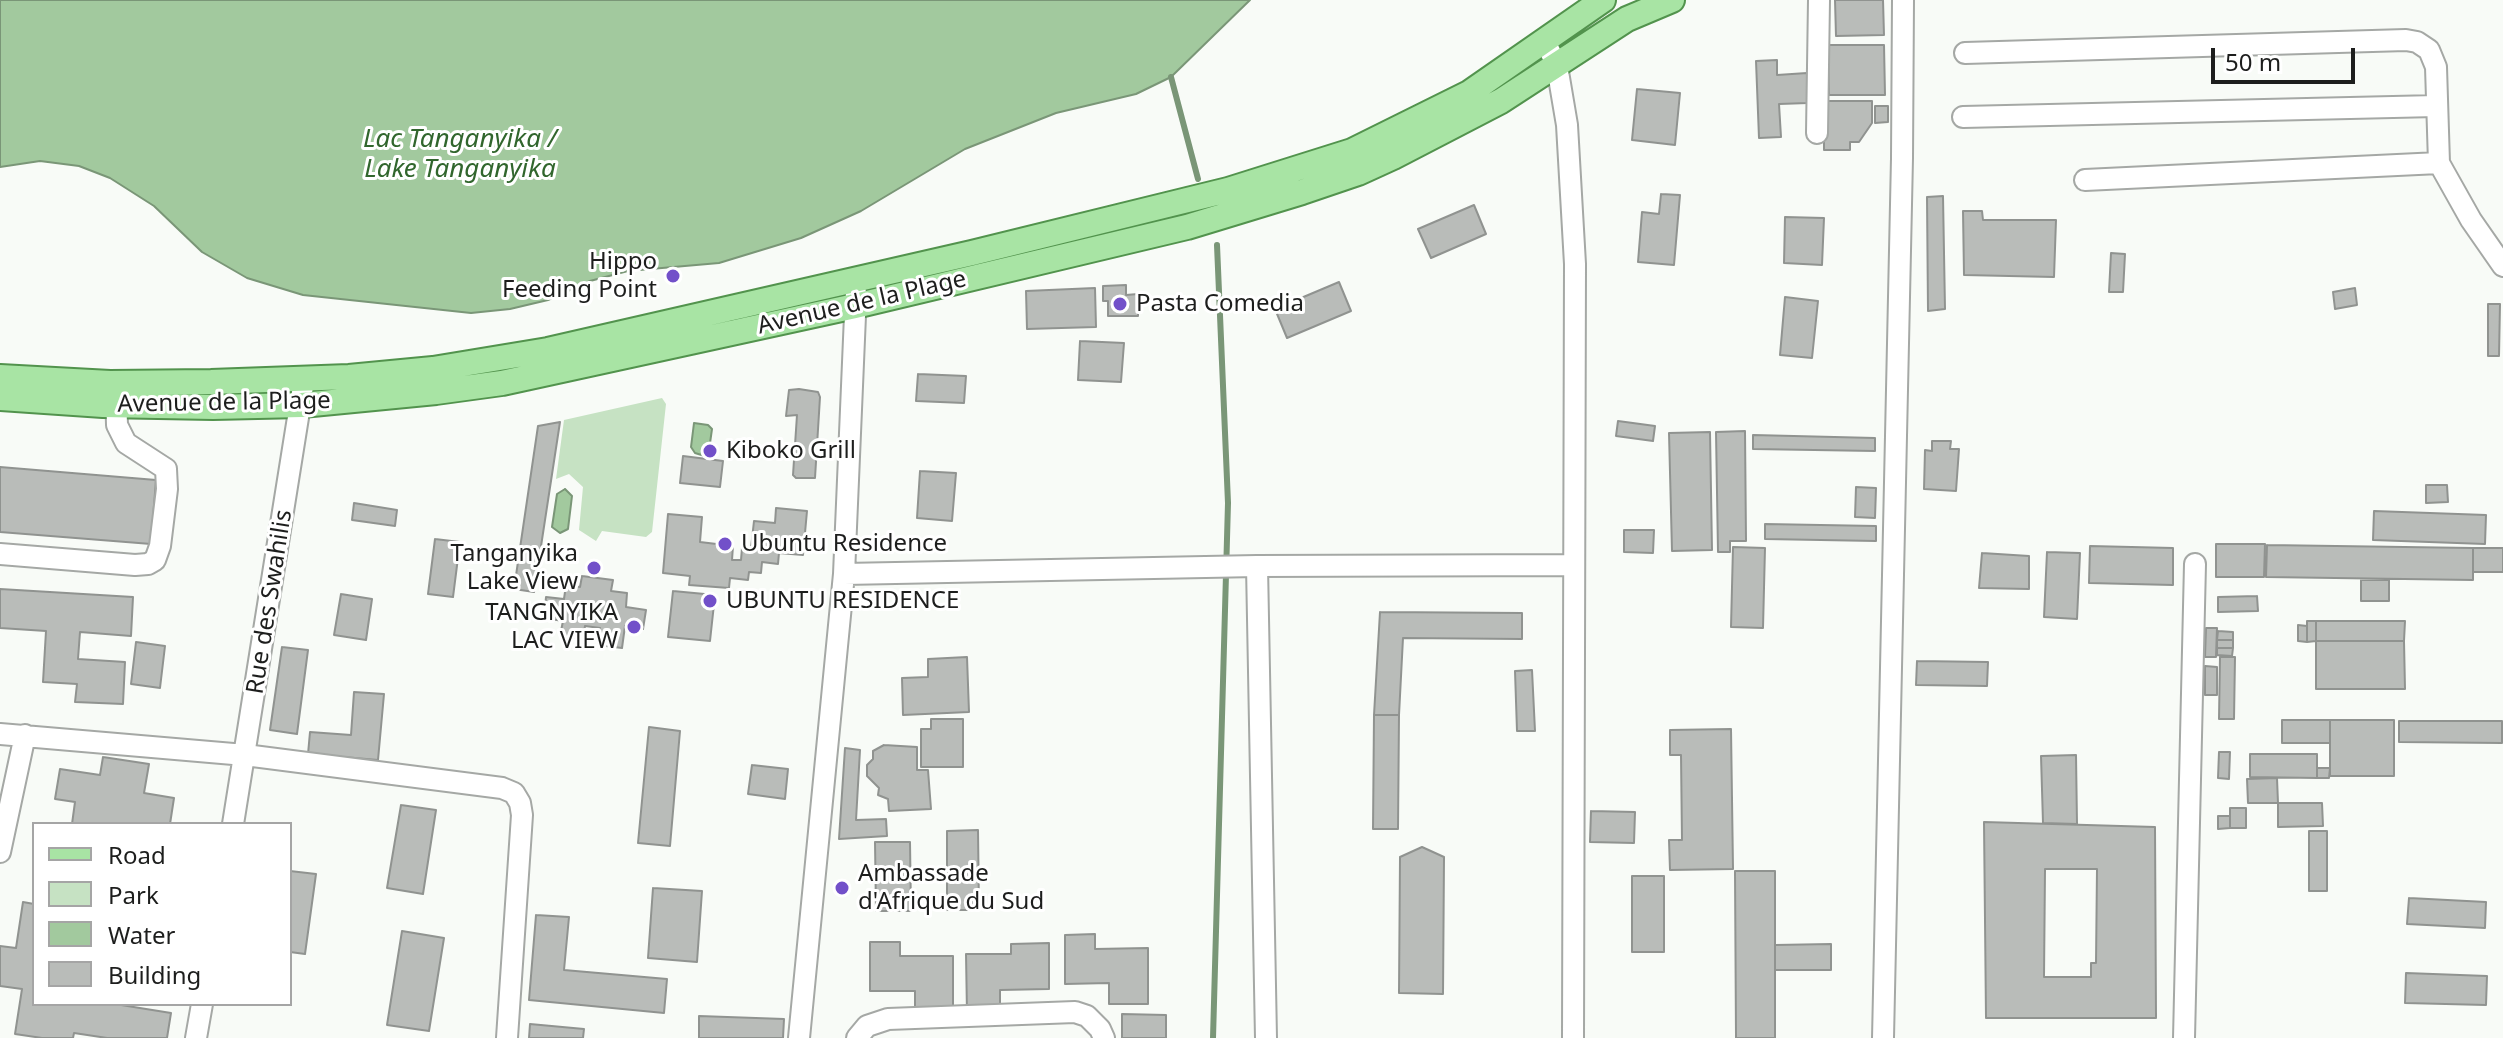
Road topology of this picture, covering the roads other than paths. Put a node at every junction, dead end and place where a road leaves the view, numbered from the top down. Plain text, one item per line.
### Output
1 (1603, 0) edge
2 (1672, 0) edge
3 (1819, 0) edge
4 (1903, 0) edge
5 (1545, 41) junction
6 (1965, 53) dead end
7 (1557, 66) junction
8 (2436, 106) junction
9 (1963, 117) dead end
10 (1817, 133) dead end
11 (2439, 163) junction
12 (2085, 180) dead end
13 (2503, 266) edge
14 (858, 280) junction
15 (855, 306) junction
16 (0, 377) edge
17 (304, 380) junction
18 (116, 394) junction
19 (0, 398) edge
20 (302, 405) junction
21 (0, 554) edge
22 (2195, 564) dead end
23 (1574, 565) junction
24 (1249, 567) junction
25 (844, 574) junction
26 (0, 734) edge
27 (25, 735) junction
28 (245, 755) junction
29 (233, 822) edge
30 (0, 852) edge
31 (202, 1006) edge
32 (196, 1038) edge
33 (507, 1038) edge
34 (799, 1038) edge
35 (857, 1038) edge
36 (1104, 1038) edge
37 (1266, 1038) edge
38 (1573, 1038) edge
39 (1883, 1038) edge
40 (2184, 1038) edge

1 - 5 main road, Avenue de la Plage
2 - 7 main road, Avenue de la Plage
3 - 10 street
4 - 39 street
5 - 7 street
5 - 14 main road, Avenue de la Plage
6 - 8 street
7 - 15 main road, Avenue de la Plage
7 - 23 street
8 - 9 street
8 - 11 street
11 - 12 street
11 - 13 street
14 - 15 street
14 - 17 main road, Avenue de la Plage
15 - 20 main road, Avenue de la Plage
15 - 25 street
16 - 18 main road, Avenue de la Plage
17 - 18 main road, Avenue de la Plage
17 - 20 street, Rue des Swahilis
18 - 19 main road, Avenue de la Plage
18 - 20 main road, Avenue de la Plage
18 - 21 street
20 - 28 street, Rue des Swahilis
22 - 40 street
23 - 24 street
23 - 38 street
24 - 25 street
24 - 37 street
25 - 34 street
26 - 27 street
27 - 28 street
27 - 30 street
28 - 29 street, Rue des Swahilis
28 - 33 street
31 - 32 street
35 - 36 street

